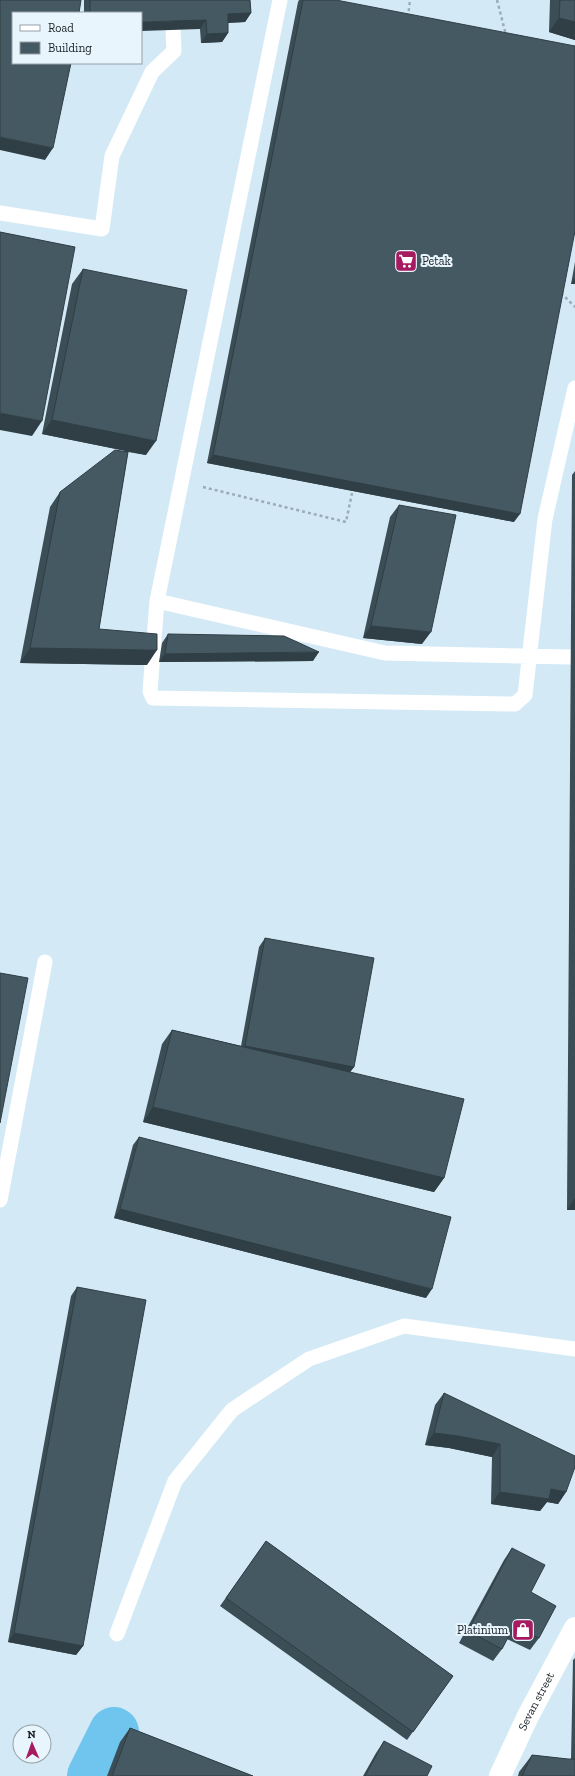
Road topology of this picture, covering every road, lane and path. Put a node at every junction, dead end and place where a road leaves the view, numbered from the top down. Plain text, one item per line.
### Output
1 (280, 0) edge
2 (410, 0) edge
3 (497, 0) edge
4 (408, 19) edge
5 (173, 29) edge
6 (507, 38) edge
7 (0, 213) edge
8 (559, 291) edge
9 (575, 307) edge
10 (575, 388) edge
11 (181, 482) junction
12 (352, 492) edge
13 (156, 601) junction
14 (529, 657) junction
15 (570, 657) dead end
16 (45, 962) dead end
17 (0, 1200) edge
18 (575, 1349) edge
19 (575, 1628) edge
20 (117, 1634) dead end
21 (500, 1776) edge

1 - 11 lane
2 - 4 path
3 - 6 path
5 - 7 lane
8 - 9 path
10 - 14 lane
11 - 12 path
11 - 13 lane
13 - 14 lane
13 - 14 lane
14 - 15 lane
16 - 17 lane
18 - 20 lane
19 - 21 street, Sevan street

